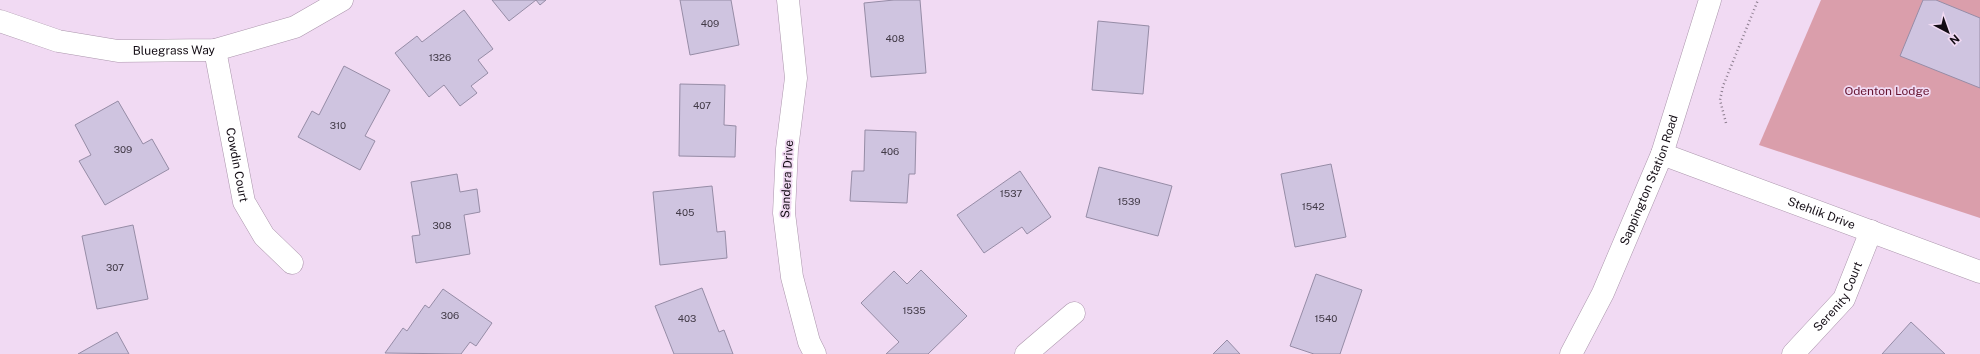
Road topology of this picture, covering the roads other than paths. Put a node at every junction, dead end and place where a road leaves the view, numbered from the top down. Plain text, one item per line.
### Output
1 (342, 0) edge
2 (788, 0) edge
3 (1710, 0) edge
4 (0, 21) edge
5 (215, 50) junction
6 (1662, 154) junction
7 (1871, 231) junction
8 (292, 263) dead end
9 (1980, 272) edge
10 (1074, 313) dead end
11 (815, 354) edge
12 (1026, 354) edge
13 (1571, 354) edge
14 (1793, 354) edge

1 - 5 street, Bluegrass Way
2 - 11 street, Sandera Drive
3 - 6 street, Sappington Station Road
4 - 5 street, Bluegrass Way
5 - 8 street, Cowdin Court
6 - 7 street, Stehlik Drive
6 - 13 street, Sappington Station Road
7 - 9 street, Stehlik Drive
7 - 14 street, Serenity Court
10 - 12 street

